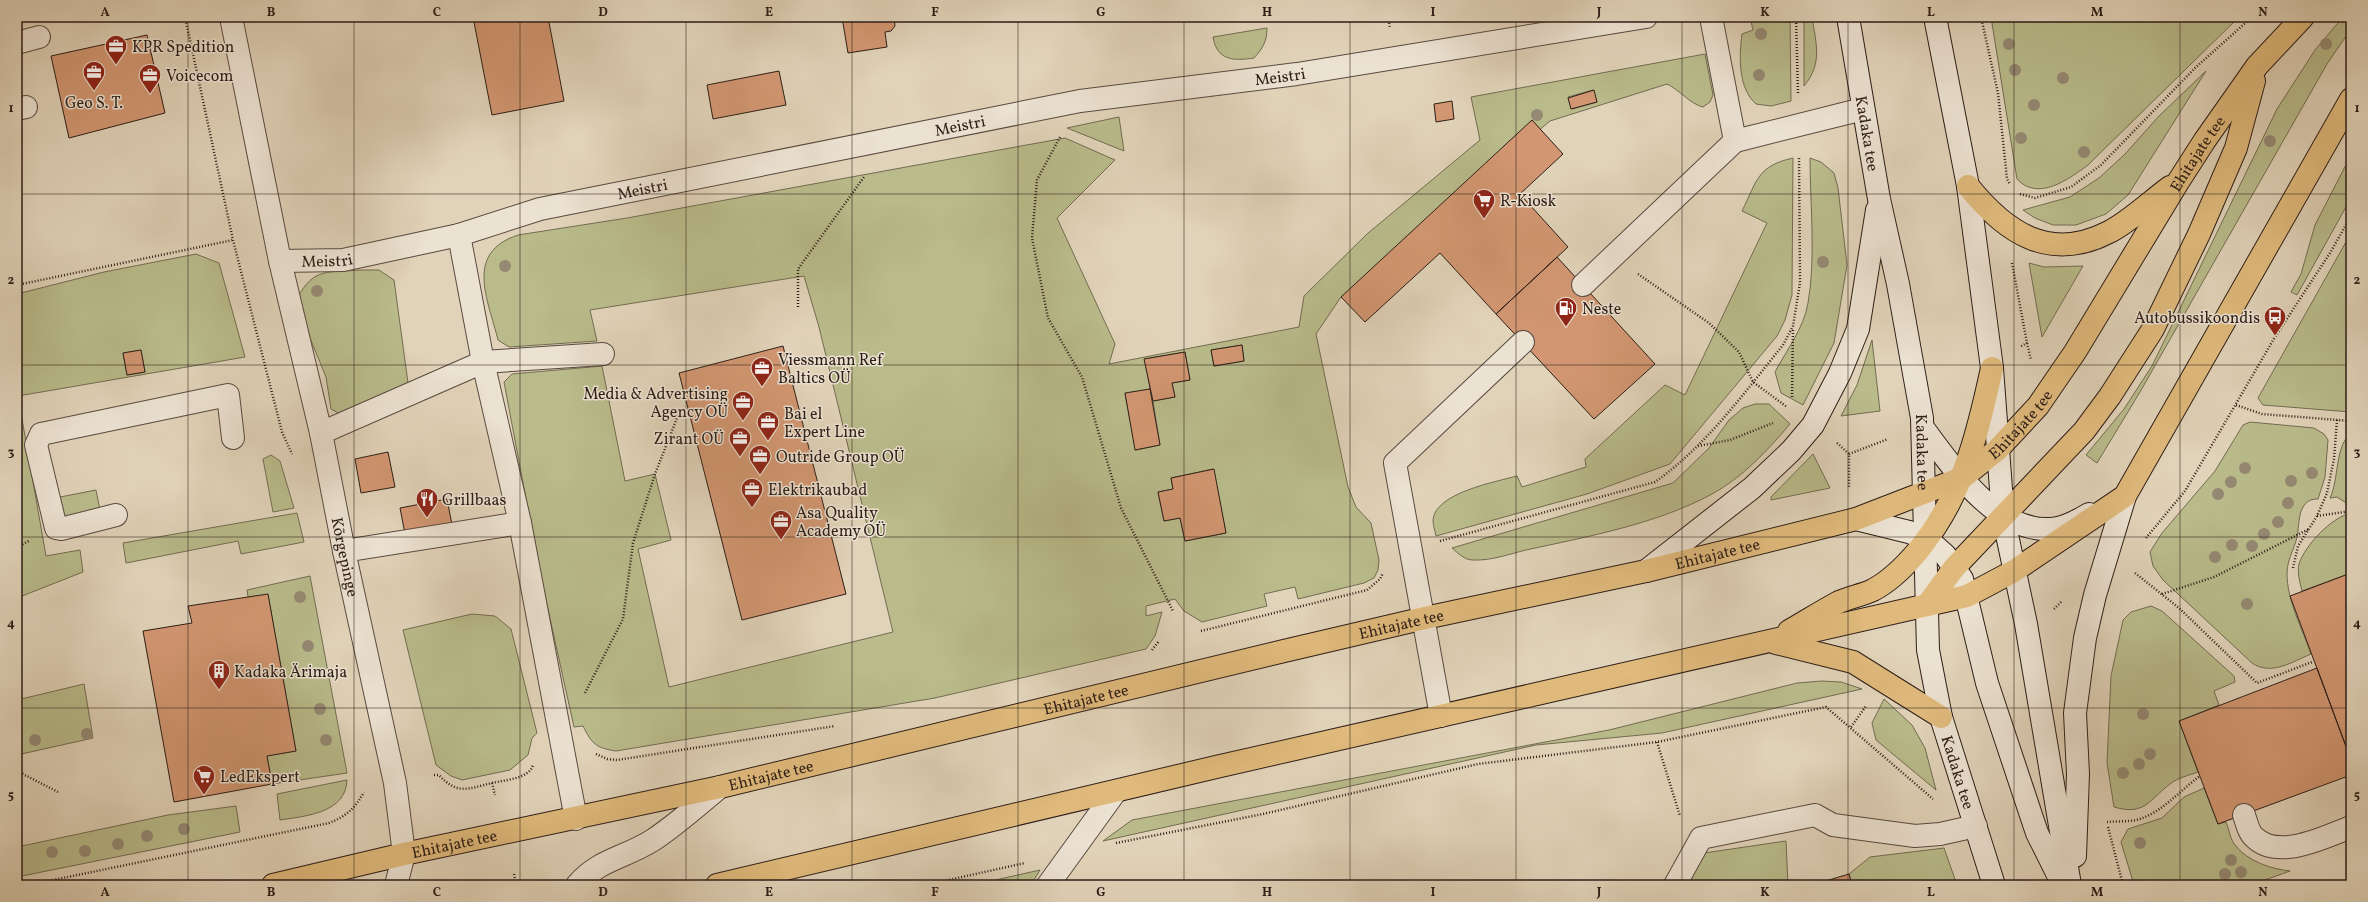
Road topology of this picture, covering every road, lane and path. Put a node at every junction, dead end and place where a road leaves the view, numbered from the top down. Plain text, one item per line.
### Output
1 (185, 17) edge
2 (231, 17) edge
3 (1646, 17) edge
4 (1711, 17) edge
5 (1796, 17) edge
6 (1848, 17) edge
7 (1935, 17) edge
8 (1981, 17) edge
9 (2252, 17) edge
10 (2303, 17) edge
11 (39, 37) dead end
12 (17, 43) edge
13 (2257, 66) junction
14 (1799, 98) dead end
15 (2351, 99) edge
16 (1863, 109) junction
17 (1062, 134) dead end
18 (891, 139) junction
19 (1735, 141) junction
20 (1799, 156) dead end
21 (2178, 182) junction
22 (1968, 186) junction
23 (2013, 189) dead end
24 (2016, 193) dead end
25 (1879, 199) junction
26 (2351, 216) edge
27 (459, 234) junction
28 (233, 240) junction
29 (1613, 257) junction
30 (2011, 258) dead end
31 (280, 261) junction
32 (17, 285) edge
33 (1583, 285) dead end
34 (798, 307) dead end
35 (1793, 326) junction
36 (1523, 342) dead end
37 (2027, 343) junction
38 (2015, 350) dead end
39 (603, 354) dead end
40 (483, 362) junction
41 (2031, 362) dead end
42 (1992, 368) junction
43 (1753, 382) junction
44 (1792, 403) dead end
45 (2236, 405) junction
46 (1792, 410) dead end
47 (679, 412) dead end
48 (2337, 420) junction
49 (1779, 421) dead end
50 (2351, 421) edge
51 (1923, 428) junction
52 (321, 433) junction
53 (233, 438) dead end
54 (1831, 439) dead end
55 (1888, 440) dead end
56 (1697, 447) junction
57 (1998, 450) junction
58 (1849, 454) junction
59 (294, 460) dead end
60 (1962, 478) junction
61 (1849, 489) dead end
62 (1923, 494) junction
63 (2125, 496) junction
64 (2351, 510) edge
65 (116, 515) dead end
66 (2003, 516) junction
67 (2317, 516) junction
68 (1856, 519) junction
69 (520, 522) junction
70 (2309, 529) junction
71 (1927, 540) junction
72 (1438, 541) dead end
73 (2142, 545) dead end
74 (344, 551) junction
75 (1382, 566) dead end
76 (1954, 568) junction
77 (2294, 568) dead end
78 (2130, 569) dead end
79 (1646, 571) junction
80 (2014, 571) junction
81 (2161, 594) junction
82 (1968, 596) junction
83 (1927, 605) junction
84 (1173, 611) dead end
85 (1424, 618) junction
86 (1201, 631) dead end
87 (1160, 641) dead end
88 (1770, 642) junction
89 (1148, 653) dead end
90 (2312, 662) dead end
91 (582, 699) dead end
92 (1868, 702) dead end
93 (1441, 716) junction
94 (1941, 717) junction
95 (841, 724) dead end
96 (1851, 726) junction
97 (1657, 742) junction
98 (594, 754) dead end
99 (534, 762) dead end
100 (17, 771) edge
101 (434, 775) dead end
102 (2200, 776) dead end
103 (492, 783) junction
104 (720, 787) junction
105 (366, 789) dead end
106 (1116, 791) junction
107 (58, 792) dead end
108 (495, 796) dead end
109 (2244, 815) dead end
110 (576, 819) junction
111 (2107, 822) dead end
112 (1976, 826) junction
113 (2351, 827) edge
114 (1948, 832) junction
115 (1110, 844) dead end
116 (404, 854) junction
117 (1691, 855) junction
118 (1032, 861) dead end
119 (514, 874) dead end
120 (725, 884) edge
121 (29, 885) edge
122 (273, 885) edge
123 (396, 885) edge
124 (516, 885) edge
125 (577, 885) edge
126 (926, 885) edge
127 (1048, 885) edge
128 (1675, 885) edge
129 (1994, 885) edge
130 (2063, 885) edge
131 (2070, 885) edge
132 (2074, 885) edge

1 - 28 path
2 - 31 main road, Kõrgepinge
3 - 18 main road, Meistri
4 - 19 main road
5 - 14 path
6 - 16 main road, Kadaka tee
7 - 22 main road
8 - 23 path
9 - 24 path
10 - 13 main road, Ehitajate tee
11 - 12 main road
13 - 21 main road, Ehitajate tee
13 - 66 main road
15 - 63 main road
16 - 19 main road
16 - 25 main road, Kadaka tee
17 - 84 path
18 - 27 main road, Meistri
18 - 34 path
19 - 29 main road
20 - 35 path
21 - 22 main road
21 - 57 main road, Ehitajate tee
22 - 42 main road
25 - 51 main road, Kadaka tee
25 - 79 main road
26 - 45 path
27 - 31 main road, Meistri
27 - 40 main road
28 - 32 path
28 - 59 path
29 - 33 main road
29 - 43 path
30 - 37 path
31 - 52 main road, Kõrgepinge
35 - 43 path
35 - 44 path
36 - 85 main road
37 - 38 path
37 - 41 path
39 - 40 main road
40 - 52 main road
40 - 69 main road
42 - 57 main road
42 - 60 main road
43 - 46 path
43 - 56 path
45 - 48 path
45 - 73 path
47 - 91 path
48 - 50 path
48 - 67 path
49 - 56 path
51 - 60 main road
51 - 62 main road, Kadaka tee
52 - 74 main road, Kõrgepinge
53 - 65 main road
54 - 58 path
55 - 58 path
56 - 72 path
57 - 60 main road, Ehitajate tee
57 - 66 main road
58 - 61 path
60 - 62 main road, Ehitajate tee
60 - 66 main road
60 - 71 main road
62 - 68 main road, Ehitajate tee
62 - 71 main road, Kadaka tee
63 - 66 main road
63 - 80 main road
63 - 132 main road
64 - 67 path
66 - 76 main road
66 - 80 main road
67 - 70 path
68 - 71 main road
68 - 79 main road, Ehitajate tee
69 - 74 main road
69 - 110 main road
70 - 77 path
70 - 81 path
71 - 76 main road
71 - 83 main road, Kadaka tee
71 - 88 main road
74 - 116 main road, Kõrgepinge
75 - 86 path
76 - 82 main road
76 - 83 main road
78 - 81 path
79 - 85 main road, Ehitajate tee
80 - 82 main road
80 - 131 main road
81 - 90 path
82 - 83 main road
82 - 130 main road
83 - 88 main road
83 - 94 main road, Kadaka tee
85 - 93 main road
85 - 104 main road, Ehitajate tee
87 - 89 path
88 - 93 main road
88 - 94 main road
92 - 96 path
93 - 106 main road
94 - 112 main road, Kadaka tee
95 - 98 path
96 - 97 path
96 - 114 path
97 - 115 path
97 - 117 path
99 - 103 path
100 - 107 path
101 - 103 path
102 - 111 path
103 - 108 path
104 - 110 main road, Ehitajate tee
104 - 125 main road
105 - 121 path
106 - 120 main road
106 - 127 main road
109 - 113 main road
110 - 116 main road, Ehitajate tee
112 - 114 main road
112 - 129 main road, Kadaka tee
114 - 117 main road
116 - 122 main road, Ehitajate tee
116 - 123 main road
117 - 128 main road
118 - 126 path
119 - 124 path

